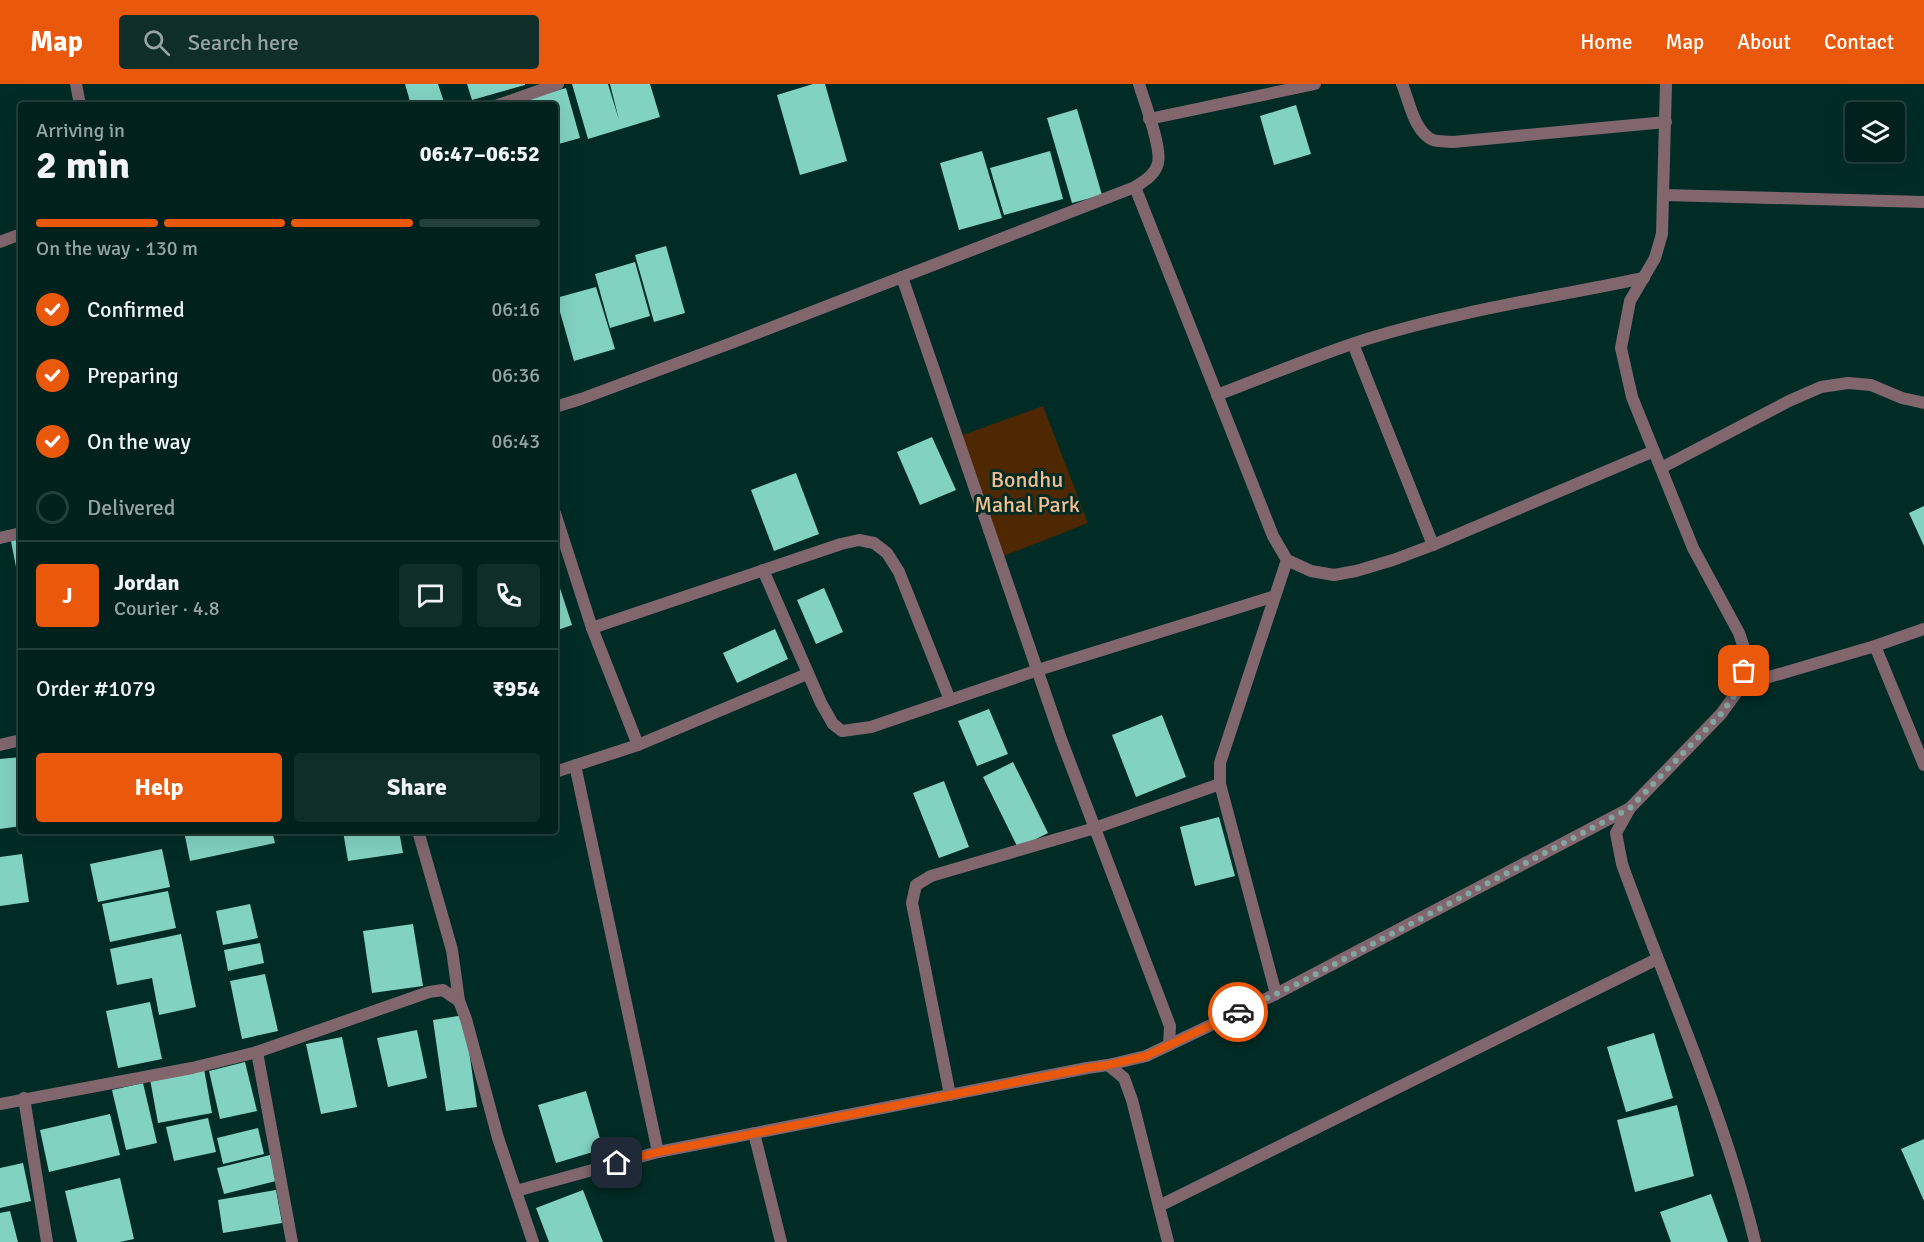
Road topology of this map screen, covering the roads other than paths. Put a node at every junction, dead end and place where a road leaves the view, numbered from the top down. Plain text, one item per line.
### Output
1 (76, 84) edge
2 (558, 84) edge
3 (1139, 84) edge
4 (1315, 84) edge
5 (1402, 84) edge
6 (1666, 84) edge
7 (79, 102) edge
8 (507, 102) edge
9 (1149, 119) junction
10 (1666, 122) junction
11 (1135, 187) junction
12 (1664, 195) junction
13 (1924, 202) edge
14 (18, 235) edge
15 (0, 242) edge
16 (902, 277) junction
17 (1644, 278) junction
18 (1353, 344) junction
19 (1217, 395) junction
20 (1924, 403) edge
21 (558, 406) edge
22 (1653, 451) junction
23 (1661, 468) junction
24 (558, 522) edge
25 (18, 534) edge
26 (0, 538) edge
27 (1433, 545) junction
28 (1287, 560) junction
29 (763, 570) junction
30 (1275, 596) junction
31 (592, 628) junction
32 (1924, 629) edge
33 (1875, 646) junction
34 (1038, 670) junction
35 (807, 674) junction
36 (1742, 685) junction
37 (950, 700) junction
38 (18, 741) edge
39 (0, 745) edge
40 (639, 745) junction
41 (575, 765) junction
42 (1924, 765) edge
43 (558, 770) edge
44 (1220, 784) junction
45 (1630, 808) junction
46 (1095, 828) junction
47 (419, 834) edge
48 (1658, 959) junction
49 (1276, 994) junction
50 (459, 1001) junction
51 (1169, 1045) junction
52 (257, 1052) junction
53 (1108, 1065) junction
54 (950, 1095) junction
55 (24, 1098) junction
56 (0, 1104) edge
57 (754, 1133) junction
58 (658, 1152) junction
59 (516, 1191) junction
60 (1159, 1206) junction
61 (47, 1242) edge
62 (292, 1242) edge
63 (533, 1242) edge
64 (781, 1242) edge
65 (1168, 1242) edge
66 (1755, 1242) edge

1 - 7 street
2 - 8 street
3 - 9 street
4 - 9 street
5 - 10 street
6 - 10 street
9 - 11 street
10 - 12 street
11 - 16 street
11 - 19 street
12 - 13 street
12 - 17 street
14 - 15 street
16 - 21 street
16 - 34 street
17 - 18 street
17 - 22 street
18 - 19 street
18 - 27 street
19 - 28 street
20 - 23 street
22 - 23 street
22 - 27 street
23 - 36 street
24 - 31 street
25 - 26 street
27 - 28 street
28 - 30 street
29 - 31 street
29 - 35 street
29 - 37 street
30 - 34 street
30 - 44 street
31 - 40 street
32 - 33 street
33 - 36 street
33 - 42 street
34 - 37 street
34 - 46 street
35 - 37 street
35 - 40 street
36 - 45 street
38 - 39 street
40 - 41 street
41 - 43 street
41 - 58 street
44 - 46 street
44 - 49 street
45 - 48 street
45 - 49 street
46 - 51 street
46 - 54 street
47 - 50 street
48 - 60 street
48 - 66 street
49 - 51 street
50 - 52 street
50 - 59 street
51 - 53 street
52 - 55 street
52 - 62 street
53 - 54 street
53 - 60 street
54 - 57 street
55 - 56 street
55 - 61 street
57 - 58 street
57 - 64 street
58 - 59 street
59 - 63 street
60 - 65 street

